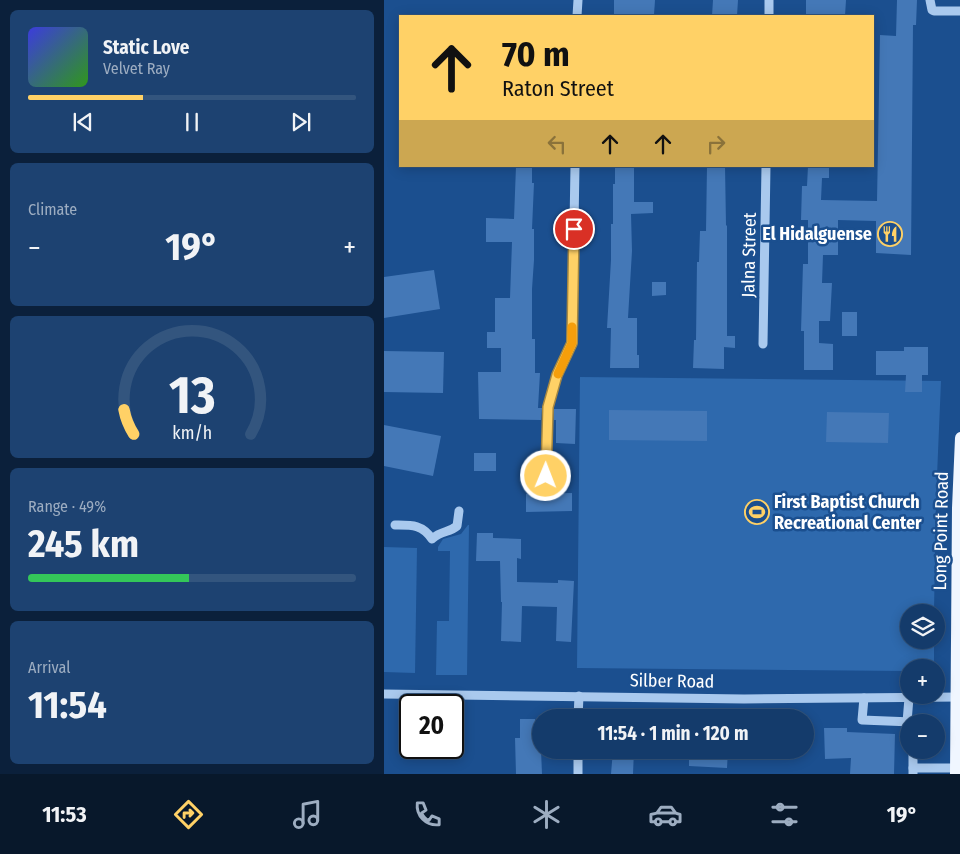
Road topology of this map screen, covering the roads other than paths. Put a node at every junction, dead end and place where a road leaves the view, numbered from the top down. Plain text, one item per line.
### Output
1 (578, 0) edge
2 (769, 0) edge
3 (930, 0) edge
4 (960, 11) edge
5 (577, 15) edge
6 (769, 15) edge
7 (575, 167) edge
8 (766, 167) edge
9 (763, 344) dead end
10 (960, 438) edge
11 (546, 476) dead end
12 (458, 511) dead end
13 (395, 525) dead end
14 (959, 544) edge
15 (384, 694) edge
16 (579, 696) junction
17 (945, 697) edge
18 (959, 697) edge
19 (864, 698) junction
20 (900, 698) edge
21 (578, 709) edge
22 (900, 722) edge
23 (578, 759) edge
24 (913, 771) edge
25 (956, 771) edge
26 (578, 774) edge

1 - 5 street
2 - 6 street
3 - 4 street
7 - 11 street
8 - 9 street, Jalna Street
10 - 14 main road, Long Point Road
12 - 13 street
14 - 18 main road, Long Point Road
15 - 16 street, Silber Road
16 - 19 street, Silber Road
16 - 21 street
17 - 18 street, Silber Road
18 - 25 main road, Long Point Road
19 - 20 street, Silber Road
19 - 22 street
23 - 26 street
24 - 25 street

